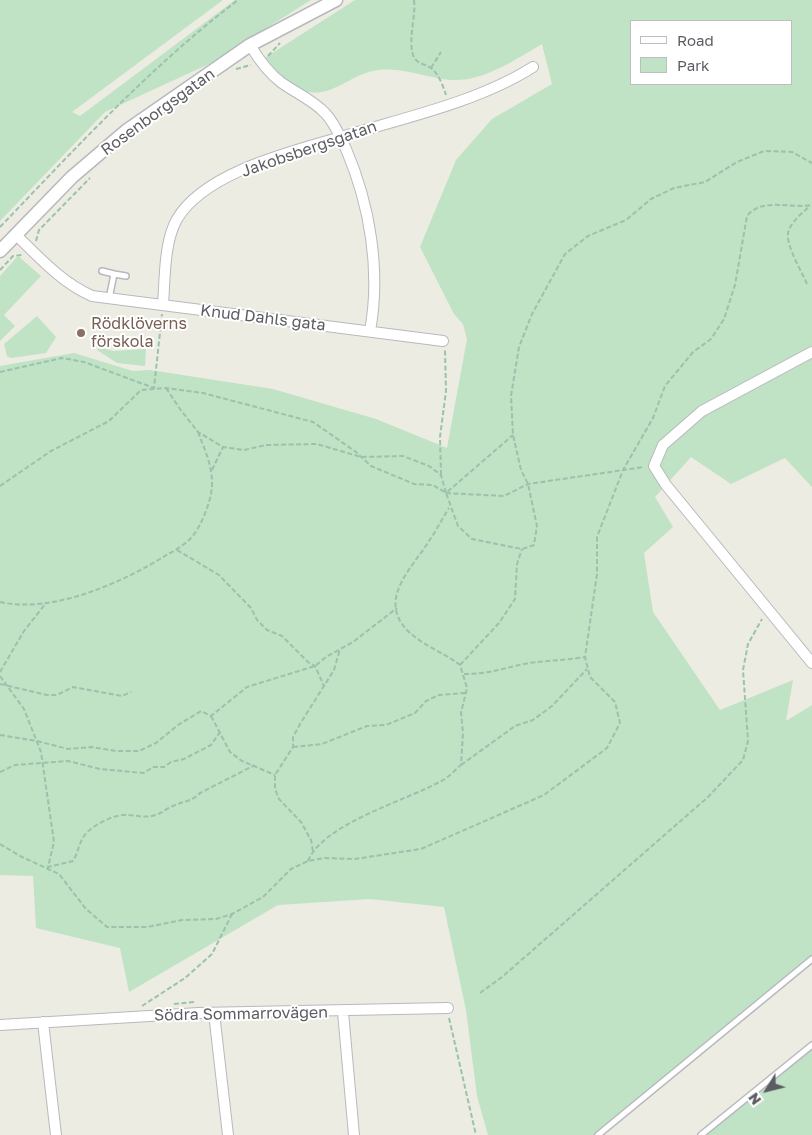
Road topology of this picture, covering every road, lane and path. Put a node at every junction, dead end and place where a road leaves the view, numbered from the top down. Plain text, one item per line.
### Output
1 (238, 0) edge
2 (336, 0) edge
3 (414, 0) edge
4 (283, 40) dead end
5 (250, 45) junction
6 (441, 52) dead end
7 (414, 55) junction
8 (410, 57) dead end
9 (260, 61) junction
10 (533, 67) dead end
11 (431, 68) junction
12 (235, 70) dead end
13 (450, 103) junction
14 (340, 137) junction
15 (812, 163) edge
16 (93, 175) dead end
17 (811, 205) edge
18 (0, 227) edge
19 (16, 235) junction
20 (29, 248) junction
21 (0, 250) edge
22 (0, 270) edge
23 (102, 271) dead end
24 (114, 274) junction
25 (126, 276) dead end
26 (808, 284) dead end
27 (108, 299) junction
28 (163, 305) junction
29 (370, 331) junction
30 (443, 341) joint
31 (812, 352) edge
32 (0, 372) edge
33 (154, 388) junction
34 (166, 388) junction
35 (198, 432) junction
36 (513, 435) junction
37 (223, 447) junction
38 (362, 457) junction
39 (654, 466) junction
40 (212, 470) junction
41 (623, 470) junction
42 (441, 475) junction
43 (528, 484) junction
44 (0, 486) edge
45 (446, 493) junction
46 (449, 507) junction
47 (522, 549) junction
48 (176, 550) junction
49 (0, 602) edge
50 (46, 603) junction
51 (396, 608) junction
52 (767, 608) junction
53 (340, 649) junction
54 (585, 657) junction
55 (812, 663) edge
56 (460, 665) junction
57 (316, 666) junction
58 (588, 668) junction
59 (0, 672) edge
60 (464, 674) junction
61 (0, 676) edge
62 (0, 684) edge
63 (4, 684) junction
64 (324, 686) junction
65 (131, 692) dead end
66 (466, 693) junction
67 (211, 716) junction
68 (220, 732) junction
69 (0, 735) edge
70 (37, 741) junction
71 (294, 747) junction
72 (42, 762) junction
73 (255, 765) junction
74 (461, 765) junction
75 (0, 772) edge
76 (276, 775) junction
77 (0, 844) edge
78 (313, 852) junction
79 (308, 861) junction
80 (48, 867) junction
81 (232, 914) junction
82 (812, 959) edge
83 (480, 993) dead end
84 (448, 1008) joint
85 (348, 1012) junction
86 (214, 1013) junction
87 (129, 1017) junction
88 (43, 1022) junction
89 (0, 1026) edge
90 (812, 1045) edge
91 (56, 1135) edge
92 (228, 1135) edge
93 (354, 1135) edge
94 (476, 1135) edge
95 (598, 1135) edge
96 (701, 1135) edge

1 - 18 path
2 - 5 street, Rosenborgsgatan
3 - 7 path
4 - 9 path
5 - 9 street
5 - 19 street, Rosenborgsgatan
6 - 11 path
7 - 8 path
7 - 11 path
9 - 12 path
9 - 14 street
10 - 13 street, Jakobsbergsgatan
11 - 13 path
13 - 14 street, Jakobsbergsgatan
14 - 28 street, Jakobsbergsgatan
14 - 29 street
15 - 36 path
16 - 20 path
17 - 26 path
17 - 41 path
19 - 20 street, Knud Dahls gata
19 - 21 street, Rosenborgsgatan
20 - 22 path
20 - 27 street, Knud Dahls gata
23 - 24 lane
24 - 25 lane
24 - 27 lane
27 - 28 street, Knud Dahls gata
28 - 29 street, Knud Dahls gata
28 - 33 path
29 - 30 street, Knud Dahls gata
30 - 42 path
31 - 39 street
32 - 33 path
33 - 34 path
33 - 44 path
34 - 35 path
34 - 38 path
35 - 37 path
35 - 40 path
36 - 43 path
36 - 45 path
37 - 38 path
37 - 40 path
38 - 42 path
38 - 45 path
39 - 41 path
39 - 52 street
40 - 48 path
41 - 43 path
41 - 54 path
42 - 45 path
43 - 45 path
43 - 47 path
45 - 46 path
46 - 47 path
46 - 51 path
47 - 56 path
48 - 50 path
48 - 57 path
49 - 50 path
50 - 59 path
51 - 53 path
51 - 56 path
52 - 55 street
52 - 83 path
53 - 57 path
53 - 64 path
54 - 58 path
54 - 60 path
56 - 60 path
57 - 64 path
57 - 67 path
58 - 74 path
58 - 79 path
60 - 66 path
61 - 63 path
62 - 63 path
63 - 65 path
63 - 70 path
64 - 71 path
66 - 71 path
66 - 74 path
67 - 68 path
67 - 70 path
68 - 72 path
68 - 73 path
69 - 70 path
70 - 72 path
71 - 76 path
72 - 75 path
72 - 80 path
73 - 76 path
73 - 80 path
74 - 78 path
76 - 78 path
77 - 80 path
78 - 79 path
79 - 81 path
80 - 81 path
81 - 87 path
82 - 95 lane
84 - 85 street, Södra Sommarrovägen
84 - 94 path
85 - 86 street, Södra Sommarrovägen
85 - 93 street
86 - 87 street, Södra Sommarrovägen
86 - 92 street
87 - 88 street, Södra Sommarrovägen
88 - 89 street, Södra Sommarrovägen
88 - 91 street
90 - 96 lane

